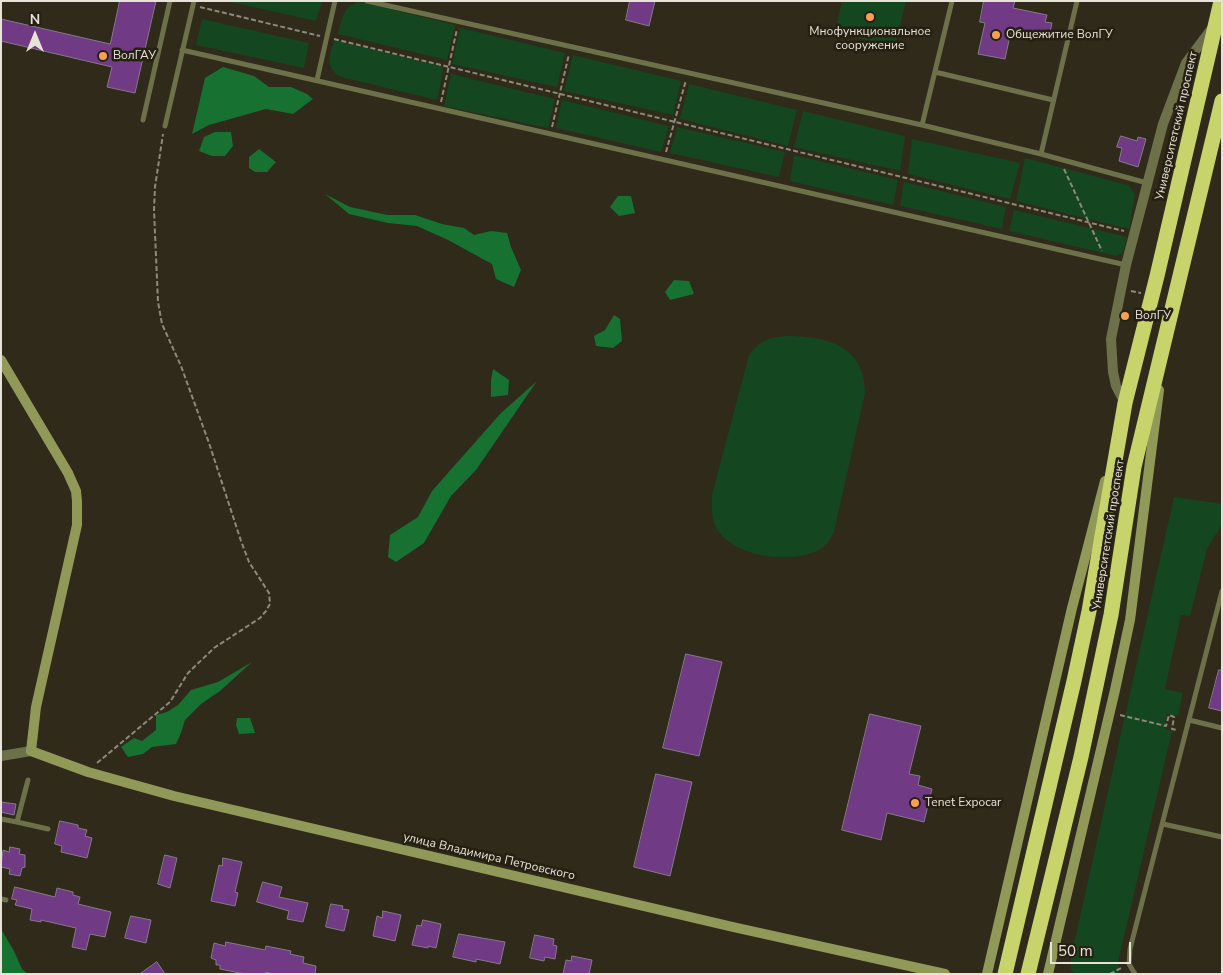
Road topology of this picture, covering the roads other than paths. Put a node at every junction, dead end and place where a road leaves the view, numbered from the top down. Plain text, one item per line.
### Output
1 (170, 1) edge
2 (335, 1) edge
3 (366, 1) edge
4 (952, 1) edge
5 (1077, 1) edge
6 (1221, 1) edge
7 (377, 2) edge
8 (194, 3) edge
9 (1216, 22) junction
10 (182, 50) junction
11 (935, 72) junction
12 (317, 80) junction
13 (1053, 100) junction
14 (1222, 101) edge
15 (143, 120) dead end
16 (922, 125) junction
17 (165, 126) road end
18 (1041, 154) junction
19 (1147, 182) junction
20 (1126, 266) junction
21 (1165, 342) junction
22 (1, 360) edge
23 (1125, 403) junction
24 (1222, 591) edge
25 (1189, 720) junction
26 (1222, 728) edge
27 (31, 751) junction
28 (1, 756) edge
29 (28, 780) dead end
30 (1, 819) edge
31 (17, 822) junction
32 (1162, 824) junction
33 (48, 829) dead end
34 (1222, 837) edge
35 (946, 974) edge
36 (987, 974) edge
37 (1005, 974) edge
38 (1028, 974) edge
39 (1048, 974) edge
40 (1135, 974) edge

1 - 15 lane
2 - 12 lane
3 - 7 lane
4 - 11 lane
5 - 13 lane
6 - 9 highway, Университетский проспект
7 - 16 lane
8 - 10 lane
9 - 19 street
9 - 23 highway, Университетский проспект
10 - 12 lane
10 - 17 lane
11 - 13 lane
11 - 16 lane
12 - 20 lane
13 - 18 lane
14 - 21 highway, Университетский проспект
16 - 18 lane
18 - 19 lane
19 - 20 street
20 - 23 street
21 - 38 highway, Университетский проспект
21 - 39 street
22 - 27 street
23 - 36 street, Университетский проспект
23 - 37 highway, Университетский проспект
24 - 25 lane
25 - 26 lane
25 - 32 lane
27 - 28 street
27 - 35 street, улица Владимира Петровского
29 - 31 lane
30 - 31 lane
31 - 33 lane
32 - 34 lane
32 - 40 lane

